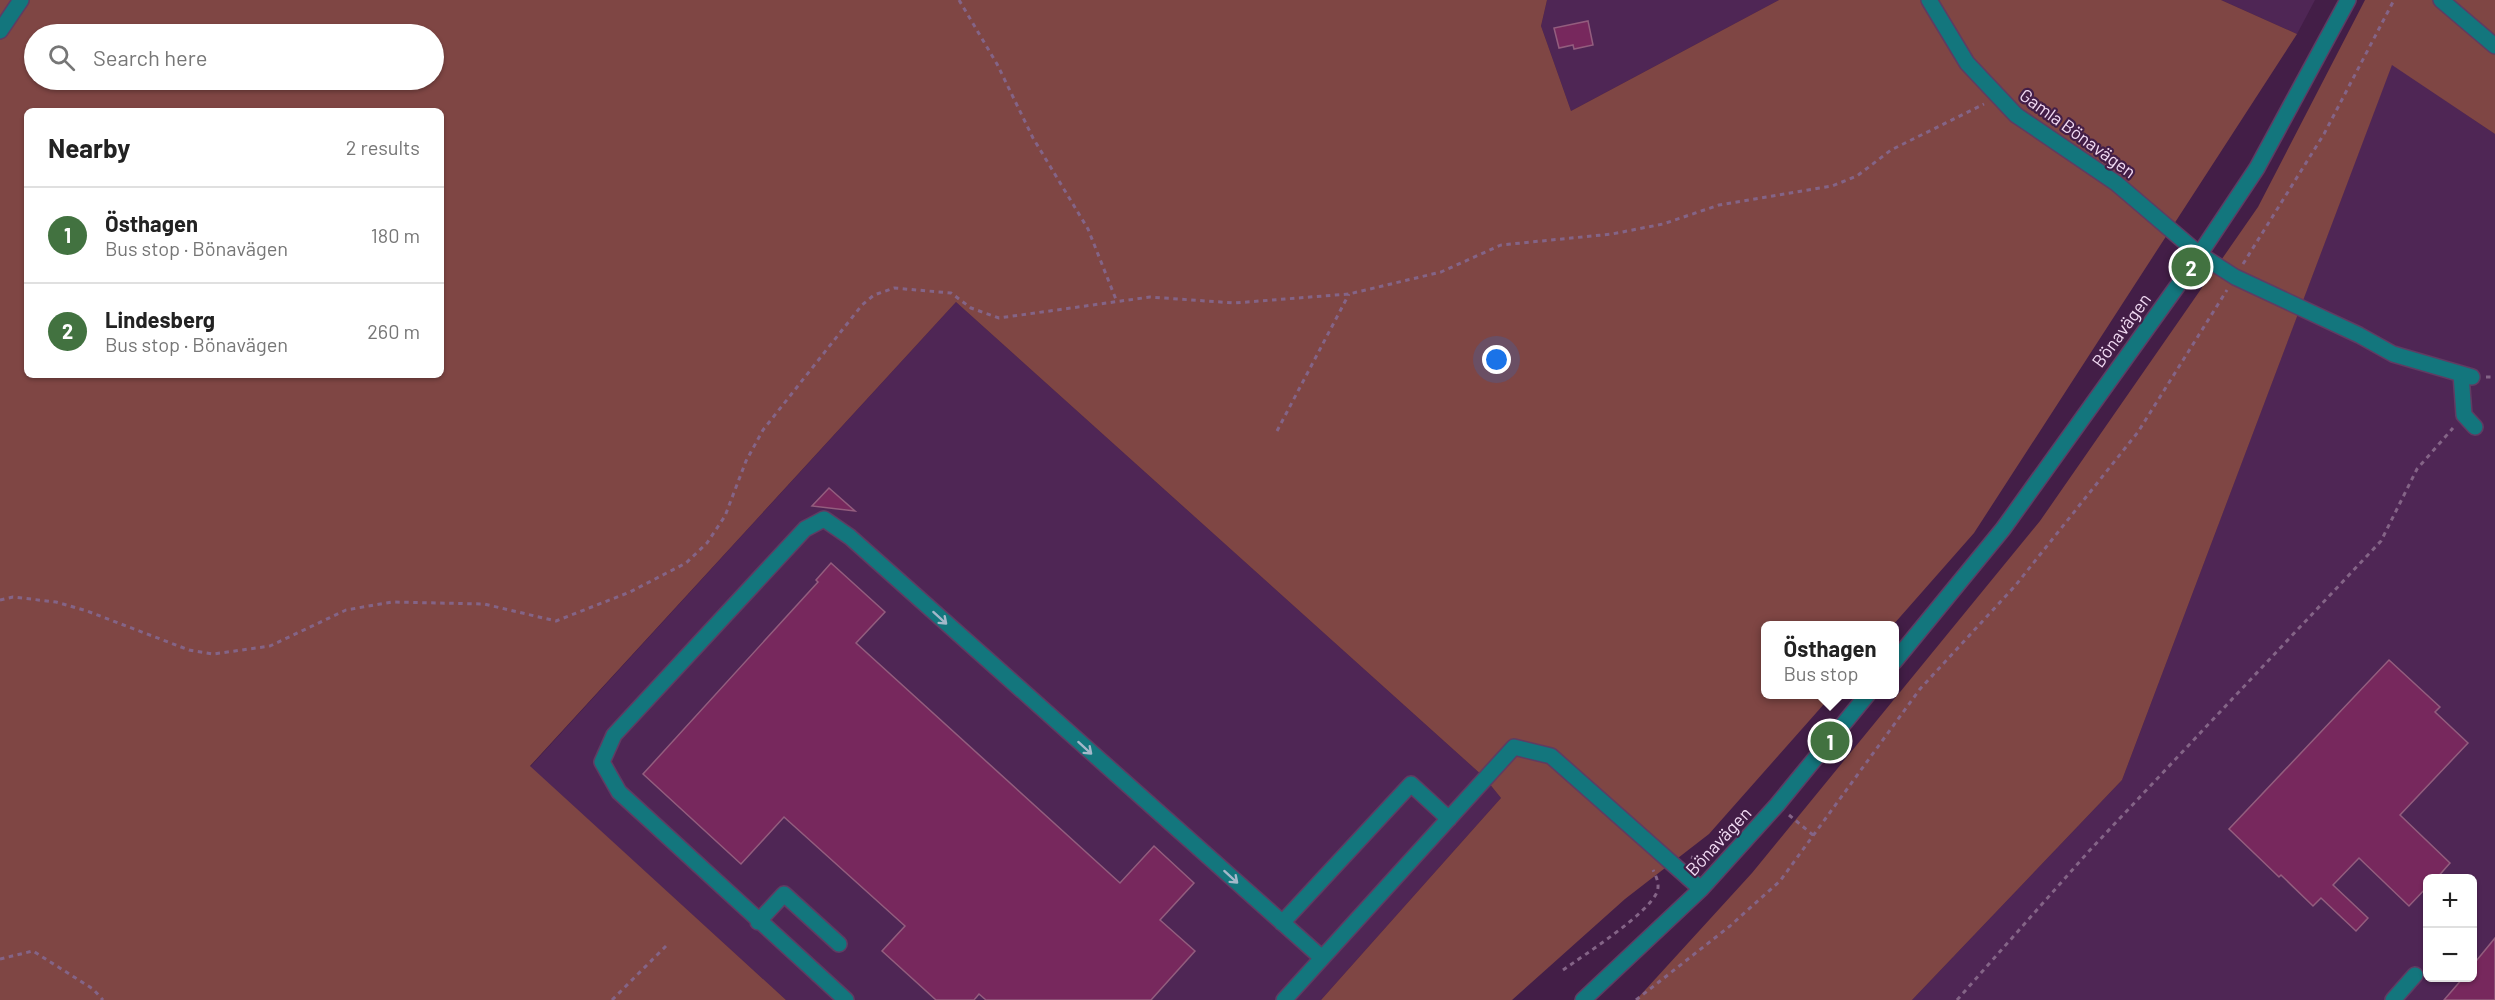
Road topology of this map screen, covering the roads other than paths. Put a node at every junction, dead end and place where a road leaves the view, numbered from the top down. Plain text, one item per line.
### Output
1 (21, 0) edge
2 (1929, 0) edge
3 (2348, 0) edge
4 (2441, 0) edge
5 (0, 31) edge
6 (2495, 46) edge
7 (2199, 254) junction
8 (2475, 427) dead end
9 (1899, 656) edge
10 (1864, 699) edge
11 (1449, 819) junction
12 (1701, 889) junction
13 (758, 922) junction
14 (1282, 923) junction
15 (839, 944) dead end
16 (1322, 958) junction
17 (2415, 975) dead end
18 (846, 1000) edge
19 (1284, 1000) edge
20 (1583, 1000) edge
21 (2393, 1000) edge

1 - 5 street
2 - 7 street, Gamla Bönavägen
3 - 7 street, Bönavägen
4 - 6 street
7 - 8 street, Gamla Bönavägen
7 - 9 street, Bönavägen
10 - 12 street, Bönavägen
11 - 12 street
11 - 14 street
11 - 16 street
12 - 20 street, Bönavägen
13 -> 14 street
13 - 15 street
13 - 18 street
14 - 16 street
16 - 19 street
17 - 21 street

